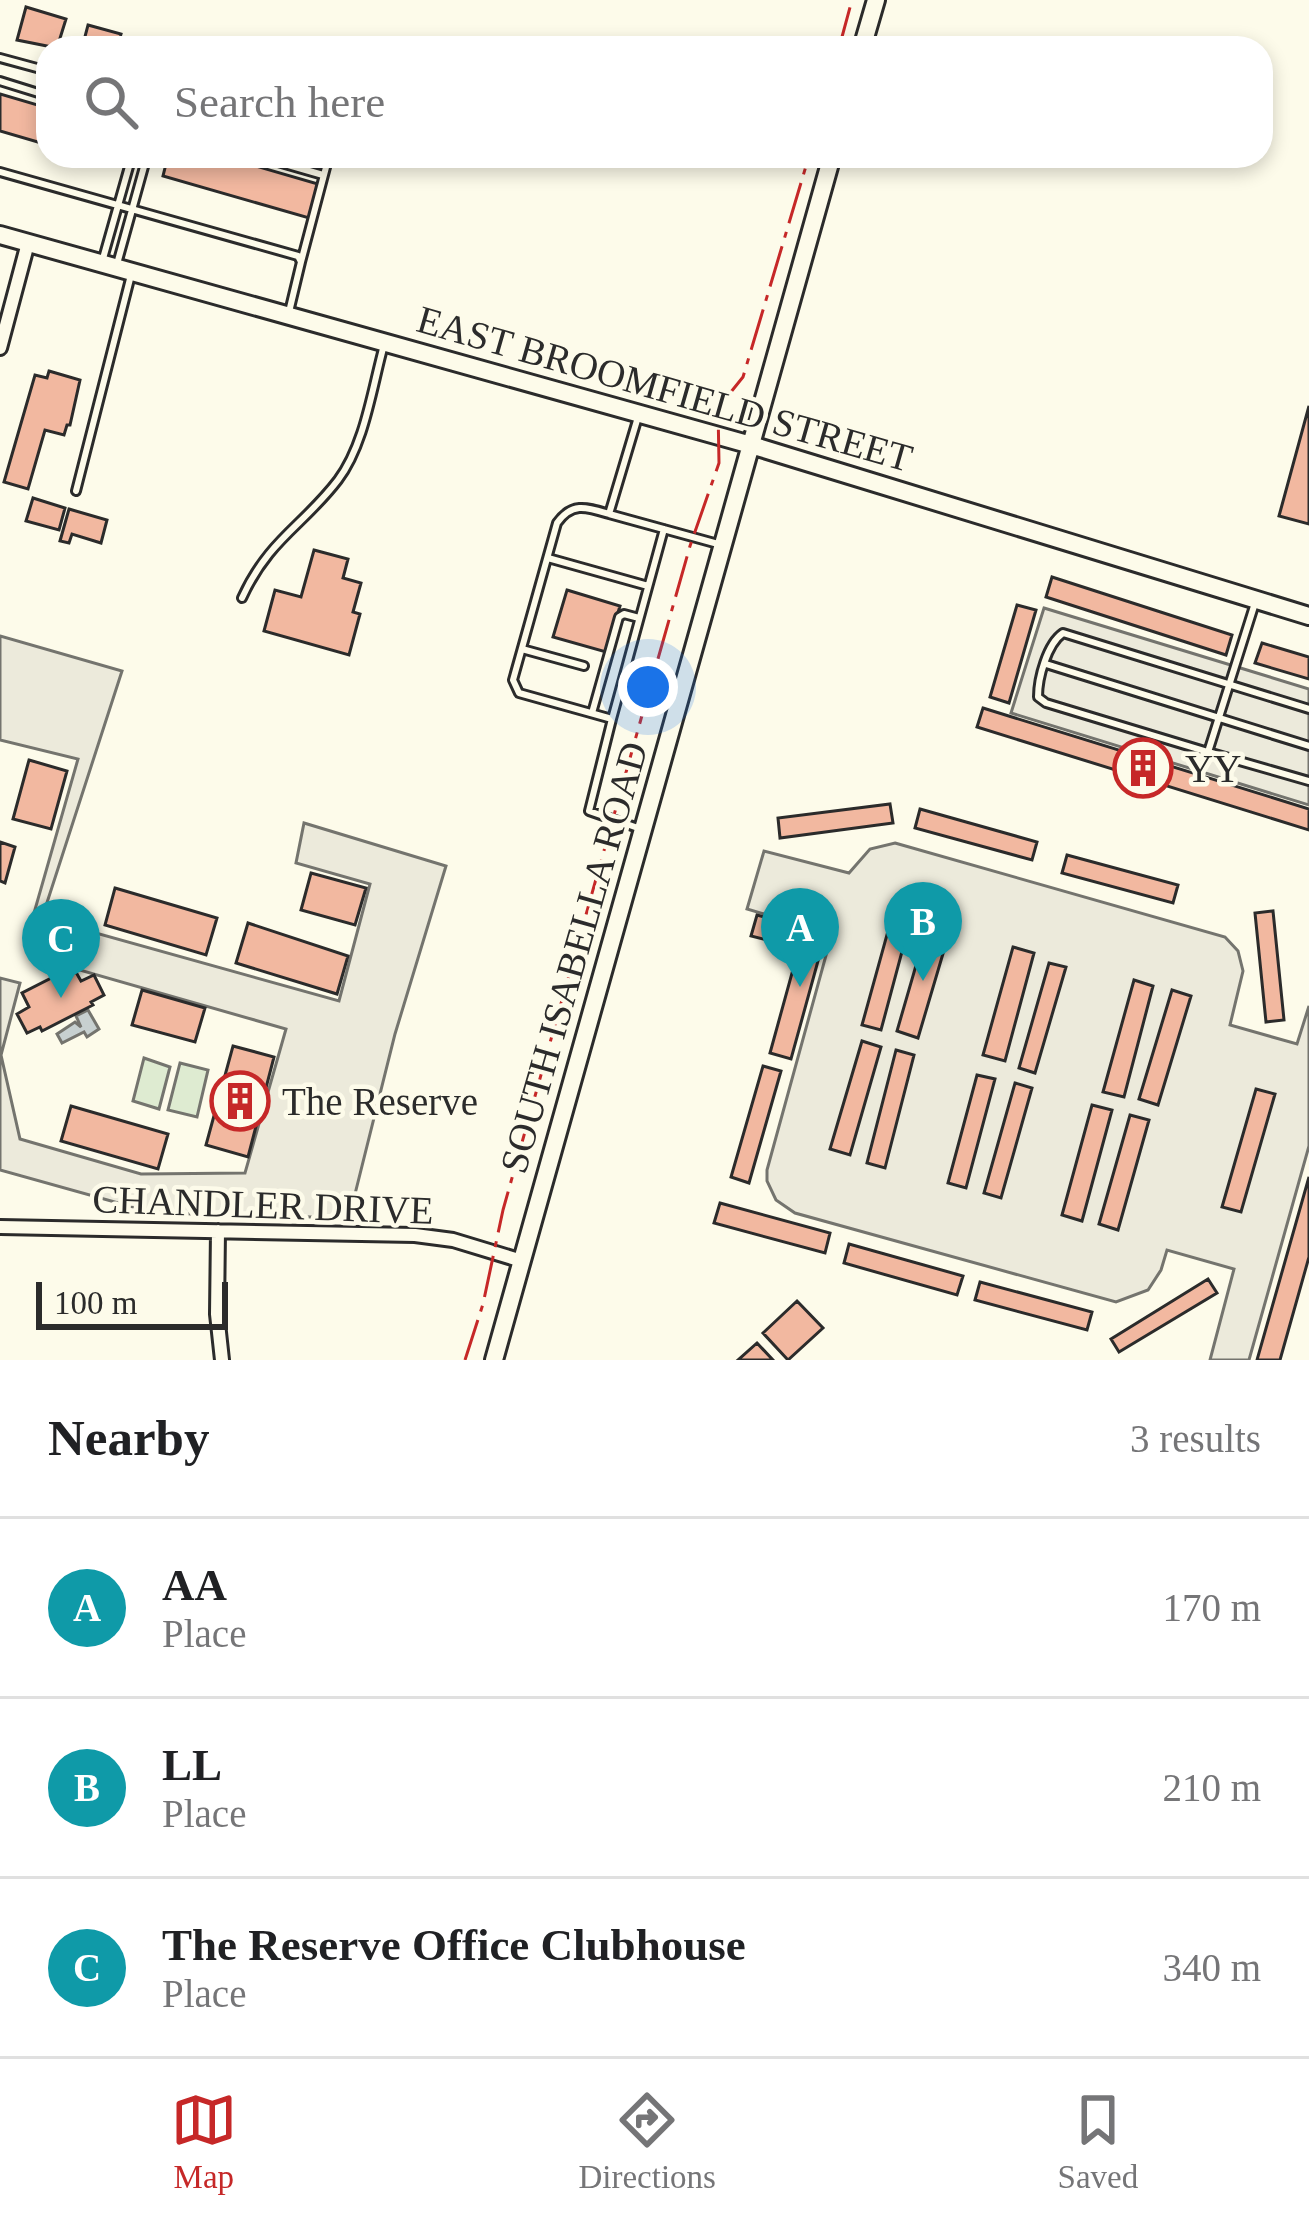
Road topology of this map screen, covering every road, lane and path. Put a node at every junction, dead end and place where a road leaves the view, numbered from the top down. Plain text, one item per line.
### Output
1 (876, 0) edge
2 (866, 36) edge
3 (0, 58) edge
4 (36, 68) edge
5 (0, 81) edge
6 (36, 92) edge
7 (129, 168) edge
8 (144, 168) edge
9 (298, 168) edge
10 (325, 168) edge
11 (829, 168) edge
12 (0, 172) edge
13 (323, 175) junction
14 (118, 206) junction
15 (132, 210) junction
16 (0, 235) edge
17 (28, 243) junction
18 (301, 262) junction
19 (117, 267) junction
20 (288, 315) junction
21 (385, 342) junction
22 (0, 348) edge
23 (639, 413) junction
24 (752, 445) junction
25 (76, 491) dead end
26 (609, 514) junction
27 (664, 529) junction
28 (723, 545) junction
29 (548, 558) junction
30 (648, 586) junction
31 (242, 598) dead end
32 (1256, 600) junction
33 (1309, 616) edge
34 (639, 618) junction
35 (521, 649) junction
36 (1046, 664) junction
37 (584, 666) dead end
38 (1228, 684) junction
39 (1309, 709) edge
40 (592, 713) junction
41 (612, 718) junction
42 (1218, 718) junction
43 (1309, 746) edge
44 (1208, 752) junction
45 (1309, 782) edge
46 (643, 830) junction
47 (0, 1227) edge
48 (218, 1231) junction
49 (522, 1261) junction
50 (222, 1360) edge
51 (494, 1360) edge

1 - 2 main road
3 - 4 lane
5 - 6 lane
7 - 14 lane
8 - 15 lane
9 - 13 lane
10 - 13 lane
11 - 24 main road, SOUTH ISABELLA ROAD
12 - 14 lane
13 - 18 lane
14 - 15 lane
14 - 19 lane
15 - 18 lane
15 - 19 lane
16 - 17 main road, EAST BROOMFIELD STREET
17 - 19 main road, EAST BROOMFIELD STREET
17 - 22 street
18 - 20 lane
19 - 20 main road, EAST BROOMFIELD STREET
19 - 25 lane
20 - 21 main road, EAST BROOMFIELD STREET
21 - 23 main road, EAST BROOMFIELD STREET
21 - 31 lane
23 - 24 main road, EAST BROOMFIELD STREET
23 - 26 lane
24 - 28 main road, SOUTH ISABELLA ROAD
24 - 32 main road, EAST BROOMFIELD STREET
26 - 27 lane
26 - 29 lane
27 - 28 lane
27 - 30 lane
28 - 46 main road, SOUTH ISABELLA ROAD
29 - 30 lane
29 - 35 lane
30 - 34 lane
32 - 33 main road, EAST BROOMFIELD STREET
32 - 38 lane
34 - 40 lane
34 - 41 lane
35 - 37 lane
35 - 40 lane
36 - 38 lane
36 - 42 lane
36 - 44 lane
38 - 39 lane
38 - 42 lane
40 - 41 lane
41 - 46 lane
42 - 43 lane
42 - 44 lane
44 - 45 lane
46 - 49 main road, SOUTH ISABELLA ROAD
47 - 48 street, CHANDLER DRIVE
48 - 49 street, CHANDLER DRIVE
48 - 50 street
49 - 51 main road, SOUTH ISABELLA ROAD

